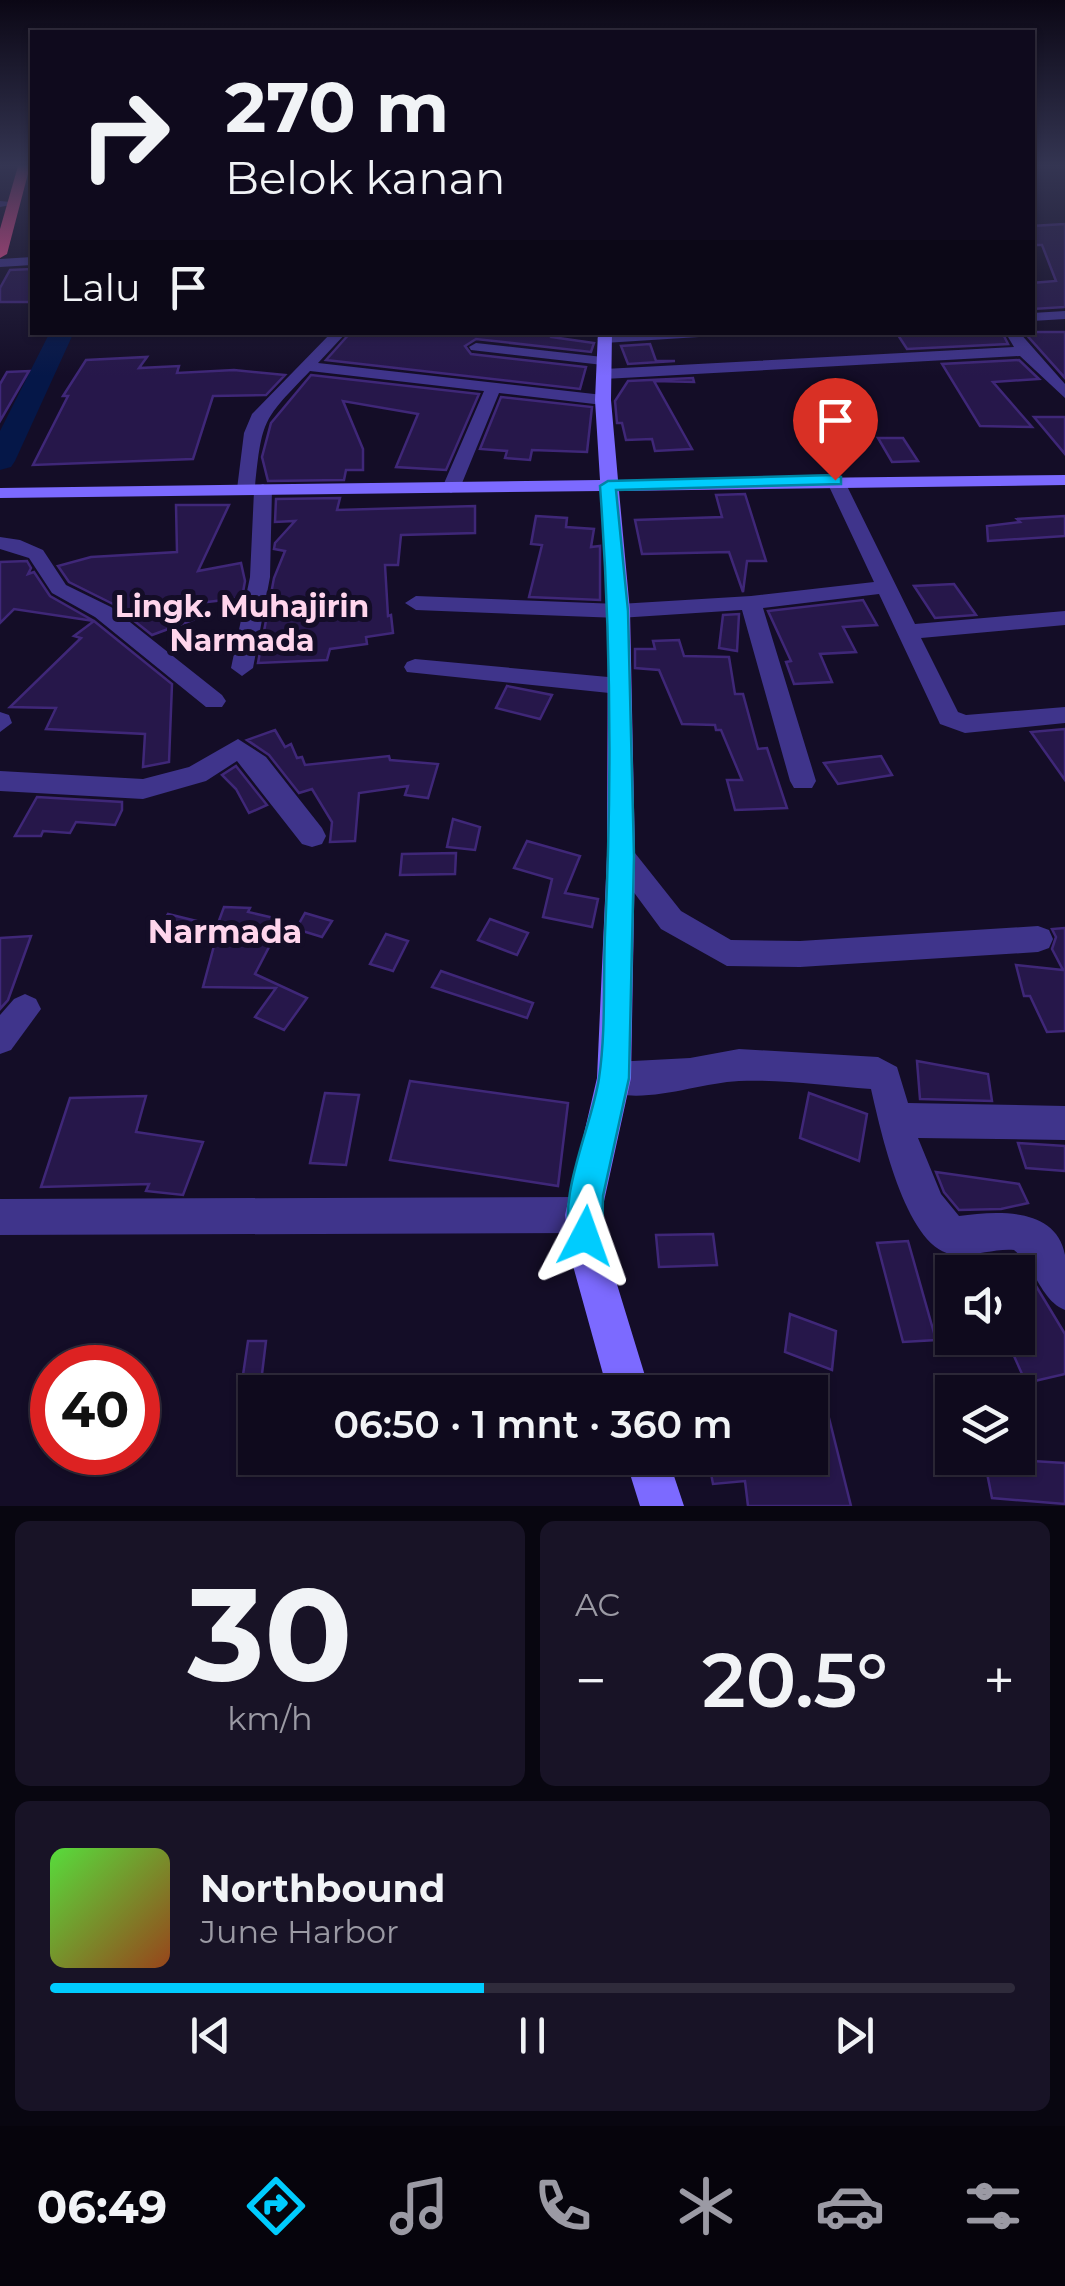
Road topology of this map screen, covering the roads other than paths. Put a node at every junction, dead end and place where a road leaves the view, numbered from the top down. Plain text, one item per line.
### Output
1 (30, 261) edge
2 (0, 263) edge
3 (1065, 314) edge
4 (1035, 317) edge
5 (337, 335) edge
6 (632, 335) edge
7 (1014, 335) edge
8 (605, 336) edge
9 (479, 340) edge
10 (1024, 351) junction
11 (306, 366) junction
12 (603, 368) junction
13 (463, 383) junction
14 (494, 387) junction
15 (1065, 393) edge
16 (604, 400) junction
17 (835, 480) junction
18 (1065, 480) edge
19 (608, 486) junction
20 (451, 488) junction
21 (255, 489) junction
22 (0, 493) edge
23 (0, 543) edge
24 (884, 588) junction
25 (416, 603) dead end
26 (751, 603) junction
27 (618, 611) junction
28 (1065, 618) edge
29 (906, 632) junction
30 (415, 667) dead end
31 (242, 668) dead end
32 (619, 686) junction
33 (214, 701) dead end
34 (1065, 715) edge
35 (0, 781) edge
36 (803, 781) dead end
37 (312, 836) dead end
38 (622, 856) junction
39 (1038, 939) dead end
40 (25, 1009) dead end
41 (0, 1039) edge
42 (614, 1078) junction
43 (896, 1120) junction
44 (1065, 1123) edge
45 (583, 1215) junction
46 (0, 1217) edge
47 (1065, 1291) edge
48 (624, 1375) edge
49 (653, 1475) edge
50 (662, 1506) edge

1 - 2 street
3 - 4 street
5 - 11 street
6 - 8 street
7 - 10 street
8 - 12 street
9 - 12 street
9 - 13 street
10 - 12 street
10 - 15 street
11 - 13 street
11 - 21 street
12 - 16 street
13 - 14 street
14 - 16 street
14 - 20 street
16 - 19 street
17 - 18 street
17 - 19 street
17 - 24 street
19 - 20 street
19 - 27 street
20 - 21 street
21 - 22 street
21 - 31 street
23 - 33 street
24 - 26 street
24 - 29 street
25 - 27 street
26 - 27 street
26 - 36 street
27 - 32 street
28 - 29 street
29 - 34 street
30 - 32 street
32 - 38 street
35 - 37 street
38 - 39 street
38 - 42 street
40 - 41 street
42 - 43 street
42 - 45 street
43 - 44 street
43 - 47 street
45 - 46 street
45 - 48 street
49 - 50 street

